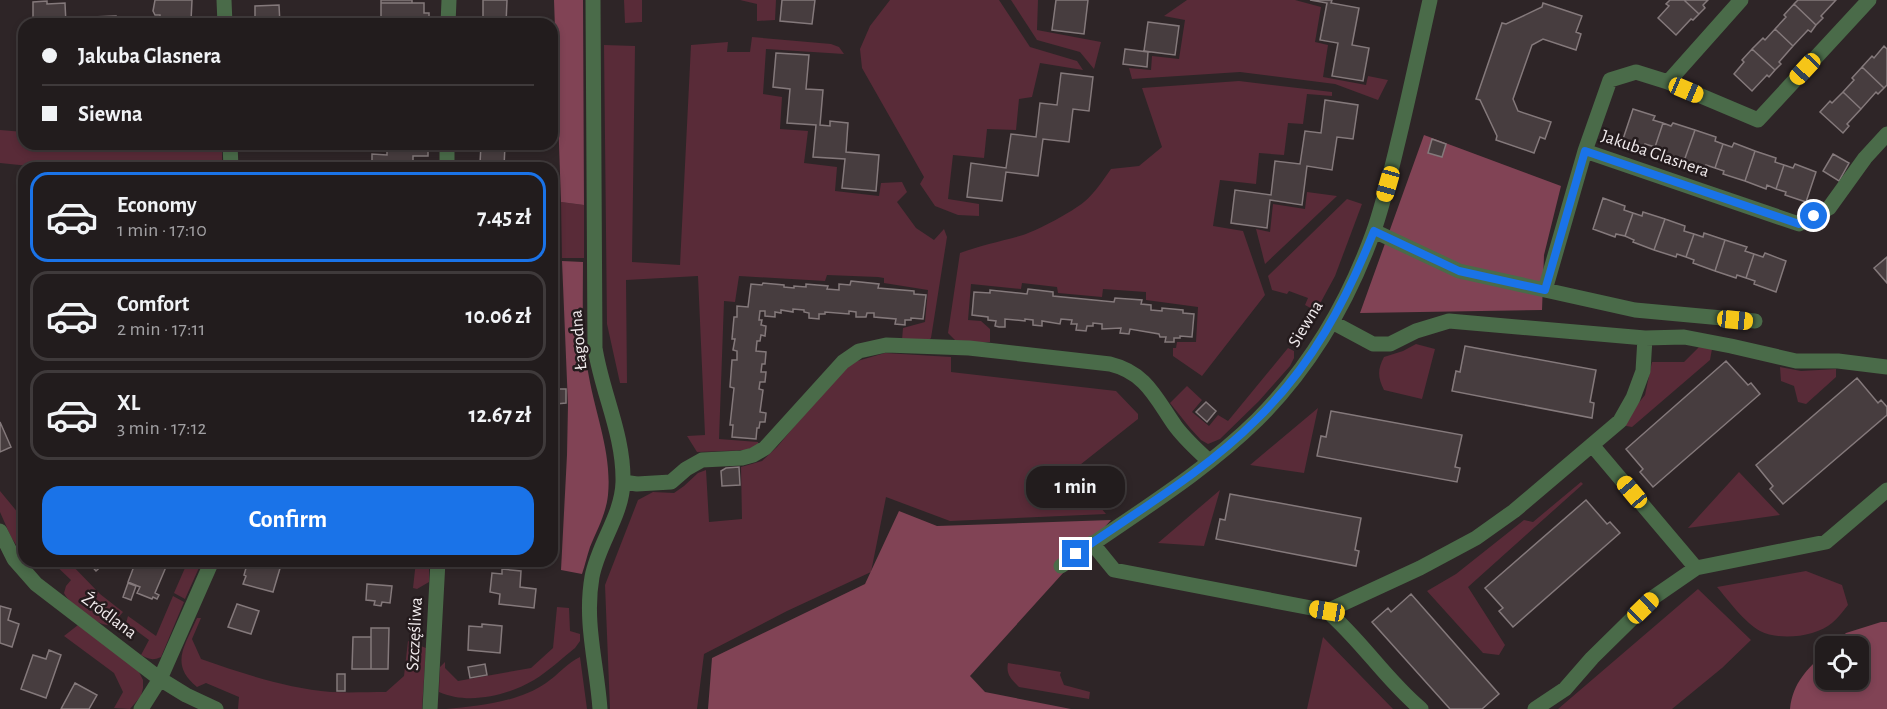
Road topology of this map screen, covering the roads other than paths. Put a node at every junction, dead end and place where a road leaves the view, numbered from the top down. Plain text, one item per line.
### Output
1 (224, 0) edge
2 (449, 0) edge
3 (593, 0) edge
4 (1430, 0) edge
5 (1741, 0) edge
6 (1869, 0) edge
7 (225, 18) edge
8 (448, 18) edge
9 (1668, 82) junction
10 (1887, 134) edge
11 (1585, 151) junction
12 (1374, 231) junction
13 (1545, 290) junction
14 (1755, 321) dead end
15 (1332, 322) junction
16 (1645, 338) junction
17 (1887, 367) edge
18 (1592, 445) junction
19 (1209, 461) junction
20 (623, 482) junction
21 (1887, 490) edge
22 (0, 531) edge
23 (1092, 543) junction
24 (18, 564) edge
25 (1061, 566) dead end
26 (21, 567) edge
27 (210, 567) edge
28 (438, 567) edge
29 (1696, 568) junction
30 (1327, 611) junction
31 (160, 679) junction
32 (141, 709) edge
33 (216, 709) edge
34 (430, 709) edge
35 (600, 709) edge
36 (1421, 709) edge
37 (1535, 709) edge

1 - 7 street
2 - 8 street
3 - 20 street, Łagodna
4 - 12 street, Siewna
5 - 9 street
6 - 9 street
9 - 11 street
10 - 11 street, Jakuba Glasnera
11 - 13 street, Jakuba Glasnera
12 - 13 street
12 - 15 street, Siewna
13 - 14 street
15 - 16 street
15 - 19 street, Siewna
16 - 17 street
16 - 18 street
18 - 29 street
18 - 30 street
19 - 20 street
19 - 23 street, Siewna
20 - 35 street, Łagodna
21 - 29 street
22 - 24 street, Źródlana
23 - 25 street, Siewna
23 - 30 street
26 - 31 street, Źródlana
27 - 31 street
28 - 34 street, Szczęśliwa
29 - 37 street
30 - 36 street
31 - 32 street
31 - 33 street, Źródlana

